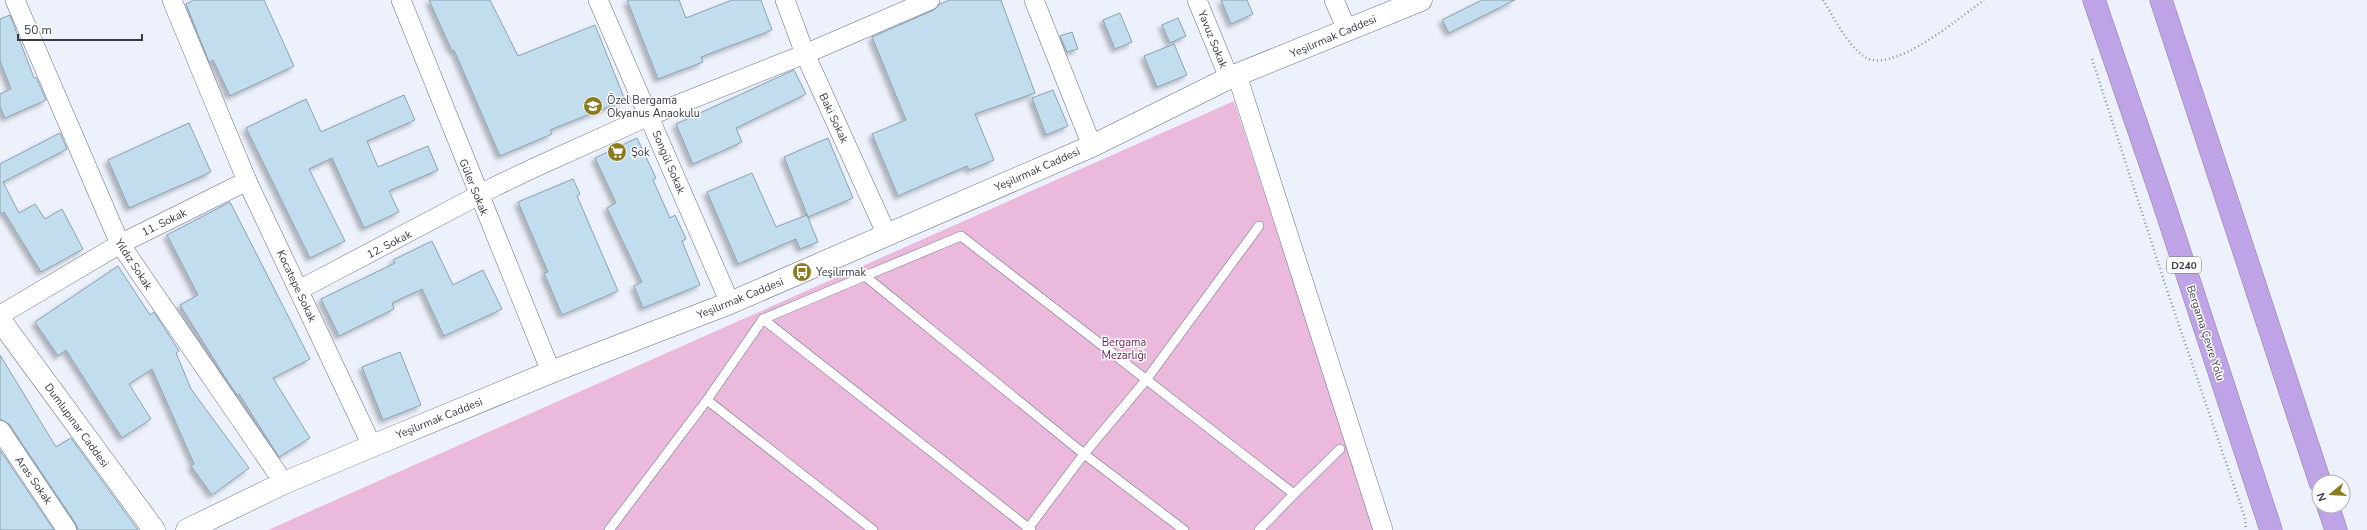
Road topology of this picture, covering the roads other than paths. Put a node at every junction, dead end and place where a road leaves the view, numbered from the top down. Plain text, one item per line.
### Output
1 (15, 0) edge
2 (172, 0) edge
3 (401, 0) edge
4 (598, 0) edge
5 (784, 0) edge
6 (930, 0) edge
7 (1034, 0) edge
8 (1197, 0) edge
9 (1334, 0) edge
10 (1421, 0) edge
11 (2094, 0) edge
12 (2161, 0) edge
13 (1348, 30) junction
14 (805, 54) junction
15 (1233, 76) junction
16 (649, 116) junction
17 (1092, 146) junction
18 (247, 181) junction
19 (478, 197) junction
20 (1259, 226) dead end
21 (888, 235) junction
22 (120, 244) junction
23 (865, 276) junction
24 (299, 290) junction
25 (730, 303) junction
26 (0, 315) edge
27 (763, 319) junction
28 (0, 320) edge
29 (551, 372) junction
30 (1146, 380) junction
31 (707, 400) junction
32 (0, 430) edge
33 (372, 446) junction
34 (1340, 449) dead end
35 (1084, 454) junction
36 (2317, 474) edge
37 (284, 483) junction
38 (1294, 494) junction
39 (2331, 514) edge
40 (1029, 529) edge
41 (67, 530) edge
42 (154, 530) edge
43 (187, 530) edge
44 (609, 530) edge
45 (873, 530) edge
46 (1184, 530) edge
47 (1259, 530) edge
48 (1383, 530) edge
49 (2271, 530) edge
50 (2336, 530) edge

1 - 22 street, Yıldız Sokak
2 - 18 street, Kocatepe Sokak
3 - 19 street, Güler Sokak
4 - 16 street, Songül Sokak
5 - 14 street, Baki Sokak
6 - 14 street, 12. Sokak
7 - 17 street
8 - 15 street, Yavuz Sokak
9 - 13 street
10 - 13 street, Yeşilırmak Caddesi
11 - 49 highway, Bergama Çevre Yolu / D240
12 - 36 highway
13 - 15 street, Yeşilırmak Caddesi
14 - 16 street, 12. Sokak
14 - 21 street, Baki Sokak
15 - 17 street, Yeşilırmak Caddesi
15 - 48 street, Yavuz Sokak
16 - 19 street, 12. Sokak
16 - 25 street, Songül Sokak
17 - 21 street, Yeşilırmak Caddesi
18 - 22 street, 11. Sokak
18 - 24 street, Kocatepe Sokak
19 - 24 street, 12. Sokak
19 - 29 street, Güler Sokak
20 - 30 lane
21 - 25 street, Yeşilırmak Caddesi
22 - 26 street, 11. Sokak
22 - 37 street, Yıldız Sokak
23 - 27 lane
23 - 30 lane
23 - 35 lane
24 - 33 street, Kocatepe Sokak
25 - 29 street, Yeşilırmak Caddesi
27 - 31 lane
27 - 40 lane
28 - 42 street, Dumlupınar Caddesi
29 - 33 street, Yeşilırmak Caddesi
30 - 35 lane
30 - 38 lane
31 - 44 lane
31 - 45 lane
32 - 41 street, Aras Sokak
33 - 37 street, Yeşilırmak Caddesi
34 - 38 lane
35 - 40 lane
35 - 46 lane
37 - 43 street, Yeşilırmak Caddesi
38 - 47 lane
39 - 50 highway

